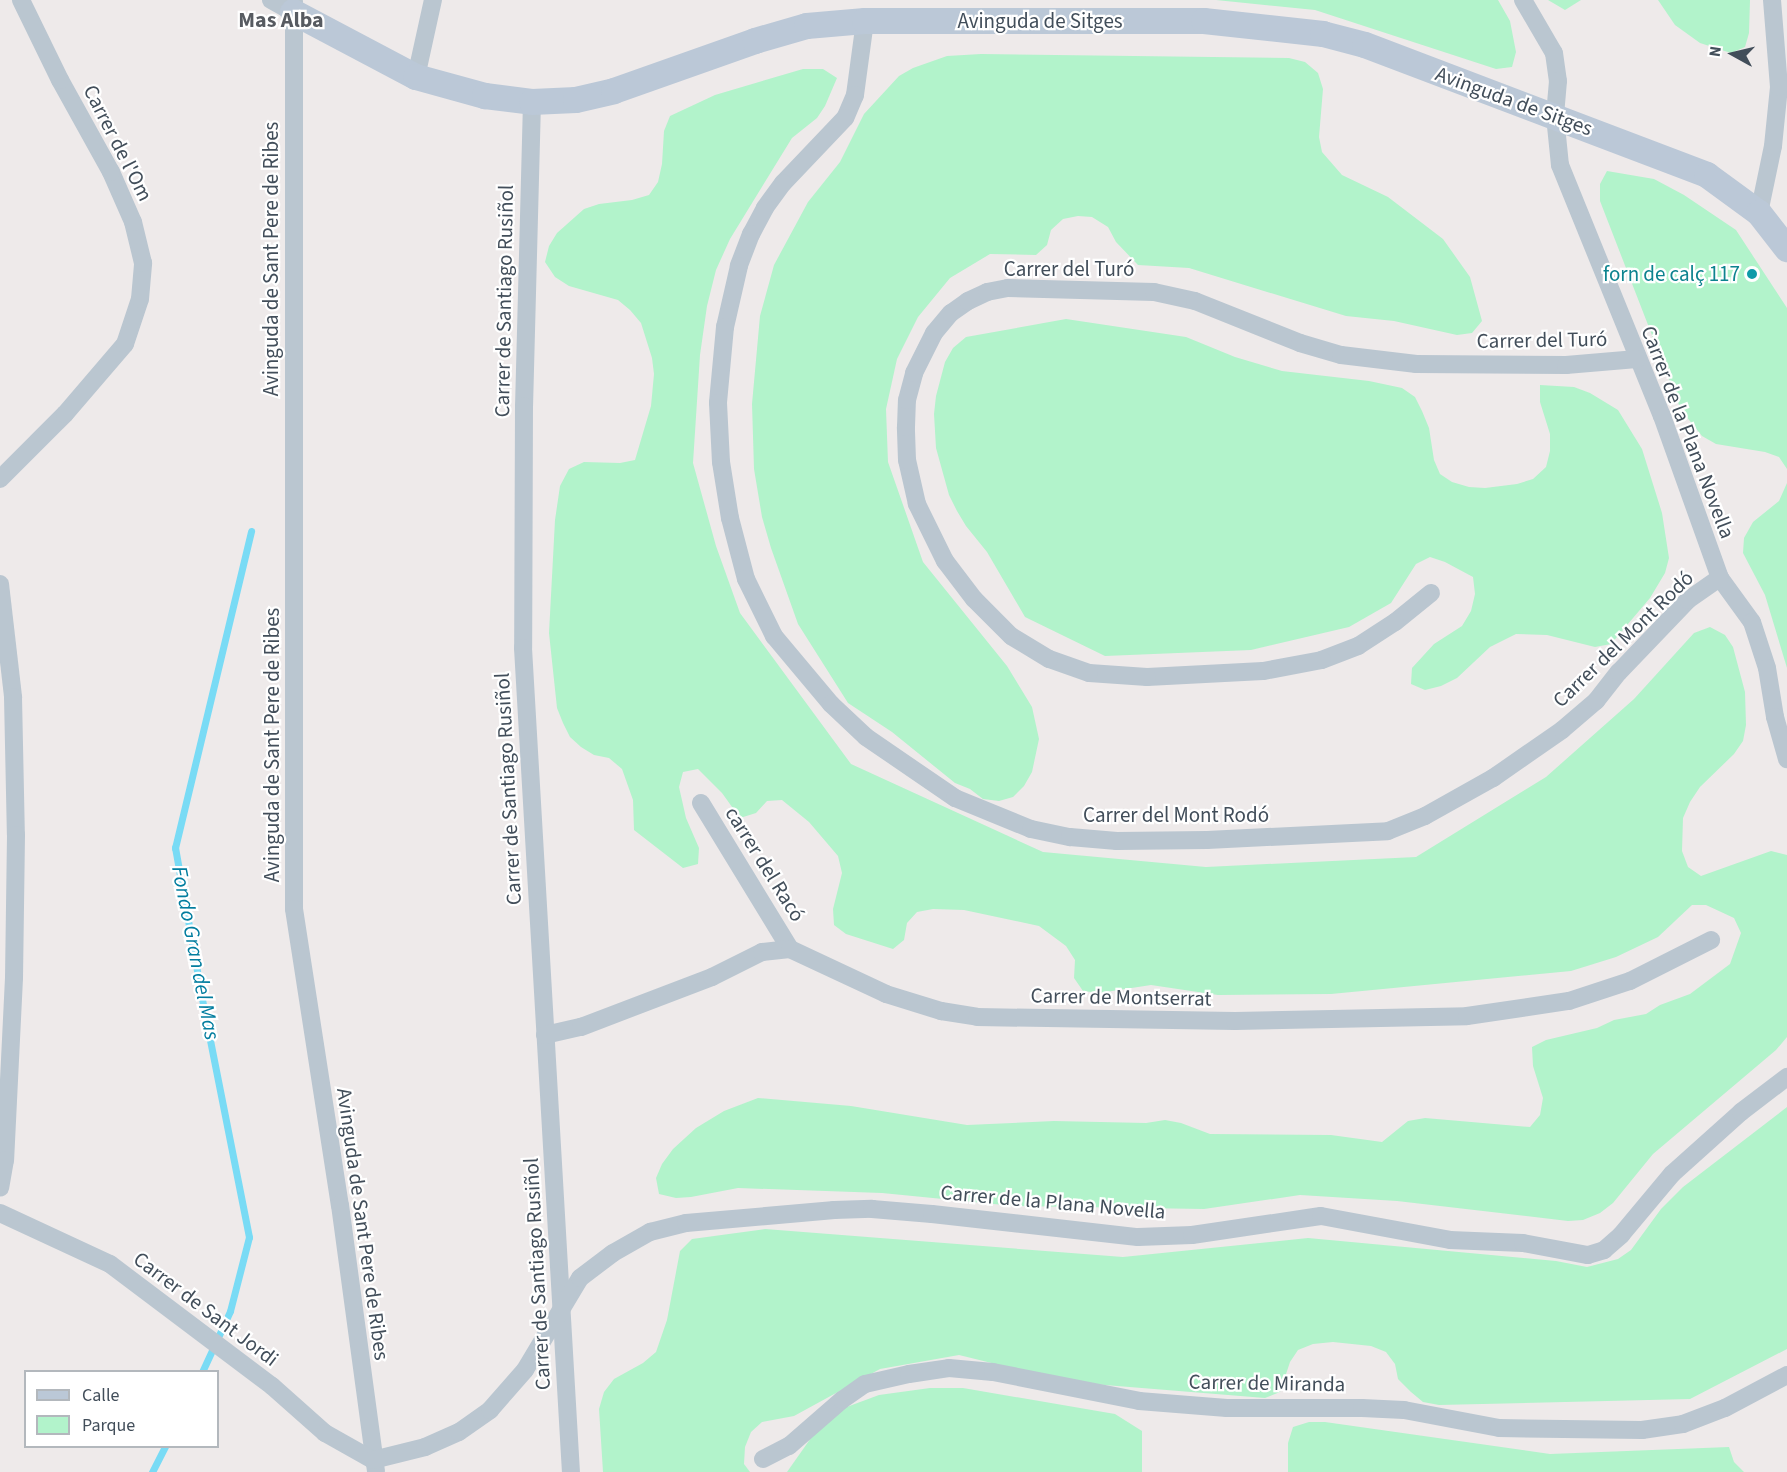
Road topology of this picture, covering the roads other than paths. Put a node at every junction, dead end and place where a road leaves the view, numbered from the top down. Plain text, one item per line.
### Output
1 (21, 0) edge
2 (433, 0) edge
3 (1524, 0) edge
4 (1772, 0) edge
5 (286, 4) edge
6 (865, 21) junction
7 (416, 77) junction
8 (532, 102) junction
9 (1555, 116) junction
10 (1759, 213) junction
11 (1787, 249) edge
12 (1637, 359) junction
13 (0, 479) edge
14 (1720, 578) junction
15 (0, 584) edge
16 (1431, 593) dead end
17 (1787, 759) edge
18 (701, 803) dead end
19 (1711, 940) dead end
20 (790, 949) junction
21 (545, 1035) junction
22 (1787, 1077) edge
23 (0, 1188) edge
24 (0, 1213) edge
25 (562, 1309) junction
26 (1787, 1375) edge
27 (763, 1459) dead end
28 (375, 1466) edge
29 (571, 1472) edge

1 - 13 street, Carrer de l'Om
2 - 7 street
3 - 9 street, Carrer de la Plana Novella
4 - 10 street
5 - 7 street, Avinguda de Sitges
5 - 28 street, Avinguda de Sant Pere de Ribes
6 - 8 street, Avinguda de Sitges
6 - 9 street, Avinguda de Sitges
6 - 14 street, Carrer del Mont Rodó
7 - 8 street, Avinguda de Sitges
8 - 21 street, Carrer de Santiago Rusiñol
9 - 10 street, Avinguda de Sitges
9 - 12 street, Carrer de la Plana Novella
10 - 11 street, Avinguda de Sitges
12 - 14 street, Carrer de la Plana Novella
12 - 16 street, Carrer del Turó
14 - 17 street, Carrer de la Plana Novella
15 - 23 street
18 - 20 street, carrer del Racó
19 - 20 street, Carrer de Montserrat
20 - 21 street
21 - 25 street, Carrer de Santiago Rusiñol
22 - 25 street, Carrer de la Plana Novella
24 - 28 street, Carrer de Sant Jordi
25 - 28 street, Carrer de la Plana Novella
25 - 29 street, Carrer de Santiago Rusiñol
26 - 27 street, Carrer de Miranda

